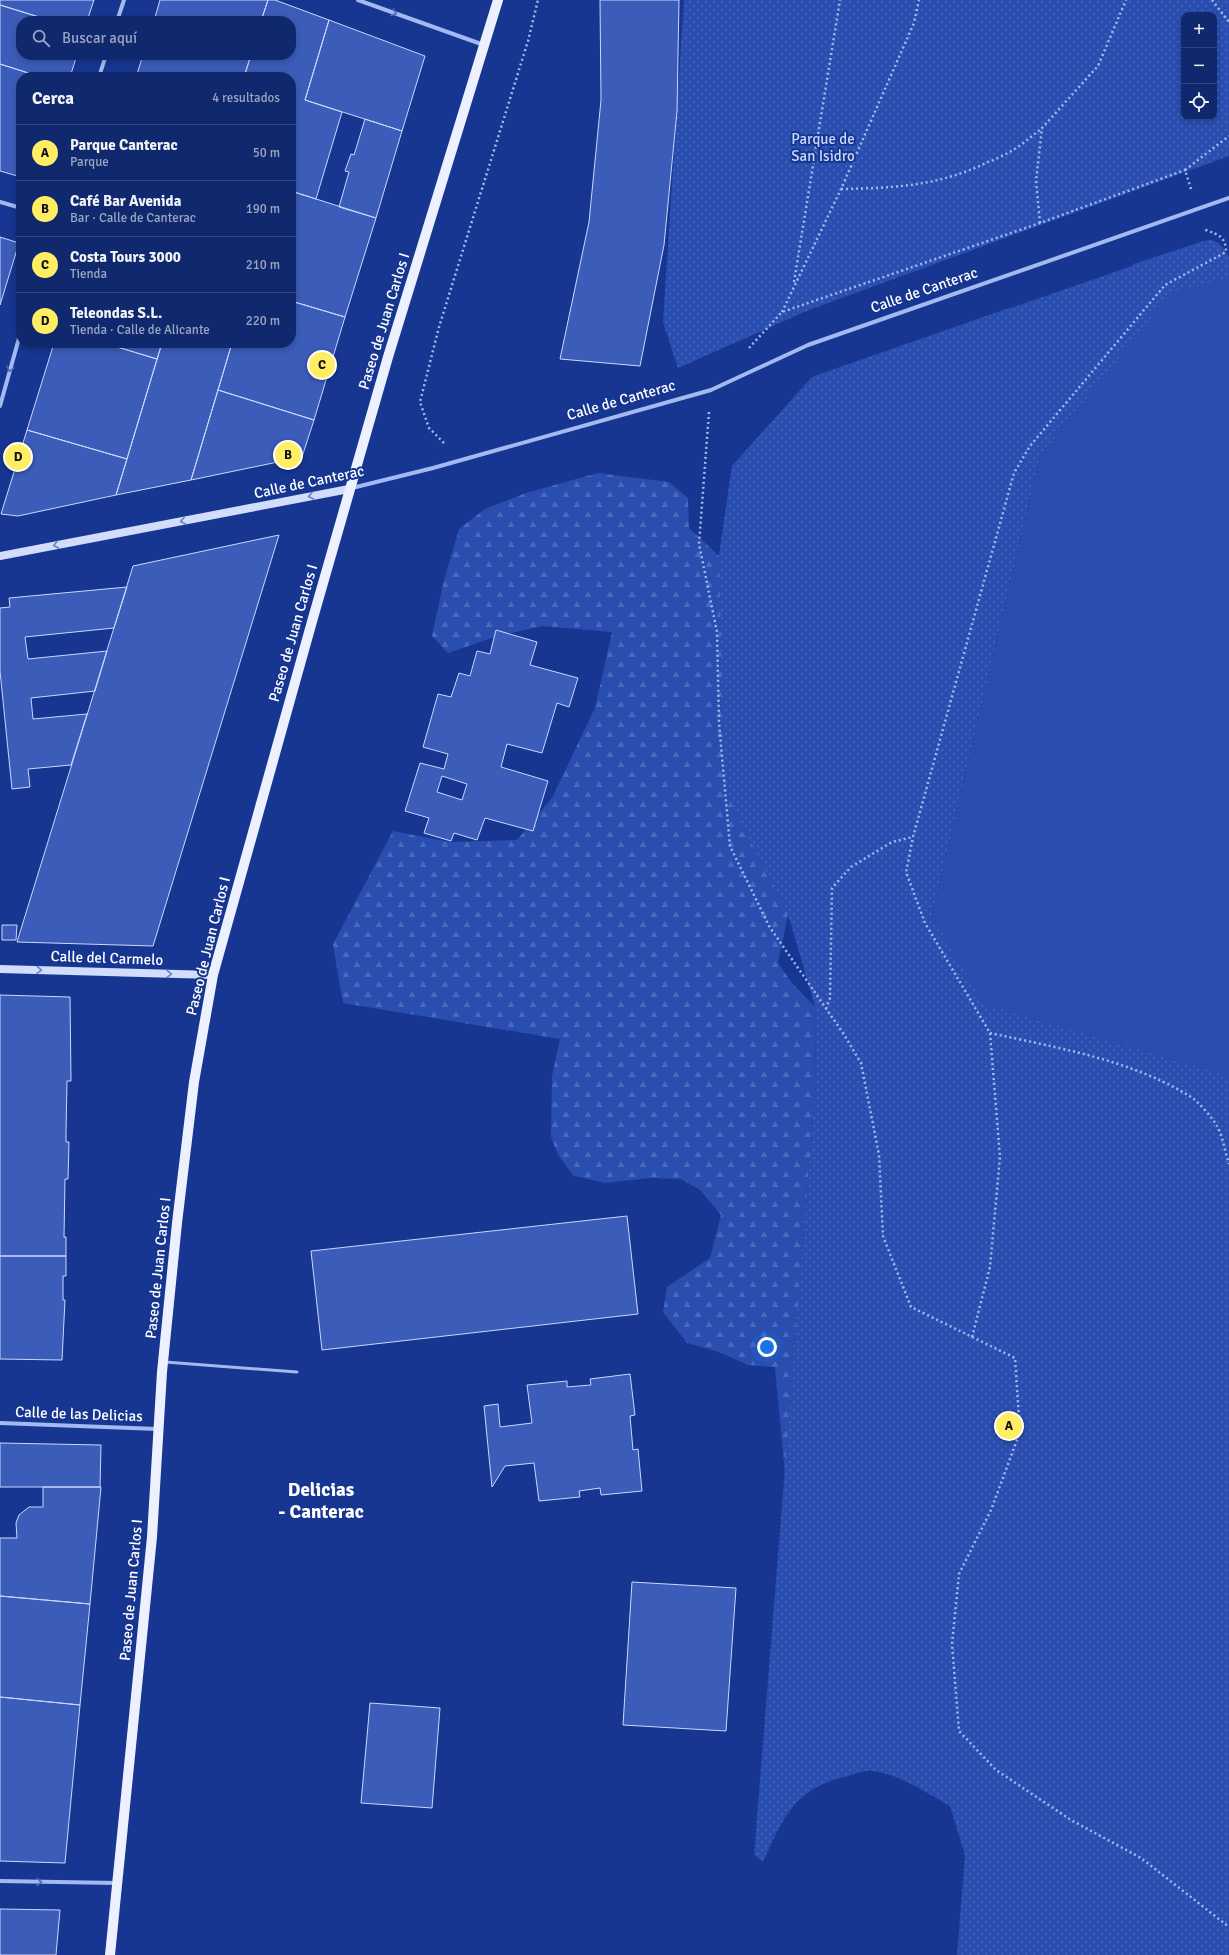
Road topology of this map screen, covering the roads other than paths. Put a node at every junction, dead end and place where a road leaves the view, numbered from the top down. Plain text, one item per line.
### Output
1 (124, 0) edge
2 (358, 0) edge
3 (498, 0) edge
4 (119, 16) edge
5 (485, 46) junction
6 (104, 60) edge
7 (101, 72) edge
8 (1229, 198) edge
9 (0, 202) edge
10 (16, 207) edge
11 (16, 348) edge
12 (0, 406) edge
13 (349, 489) junction
14 (0, 556) edge
15 (0, 969) edge
16 (214, 975) junction
17 (163, 1362) junction
18 (297, 1372) dead end
19 (0, 1423) edge
20 (158, 1429) junction
21 (0, 1881) edge
22 (117, 1883) junction
23 (110, 1955) edge

1 - 4 street
2 -> 5 street
3 - 5 main road, Paseo de Juan Carlos I
5 - 13 main road, Paseo de Juan Carlos I
6 - 7 street
8 - 13 street, Calle de Canterac
9 - 10 street
11 -> 12 street
13 -> 14 street, Calle de Canterac
13 - 16 main road, Paseo de Juan Carlos I
15 -> 16 street, Calle del Carmelo
16 - 17 main road, Paseo de Juan Carlos I
17 - 18 lane
17 - 20 main road, Paseo de Juan Carlos I
19 - 20 street, Calle de las Delicias
20 - 22 main road, Paseo de Juan Carlos I
21 -> 22 street
22 - 23 main road, Paseo de Juan Carlos I

